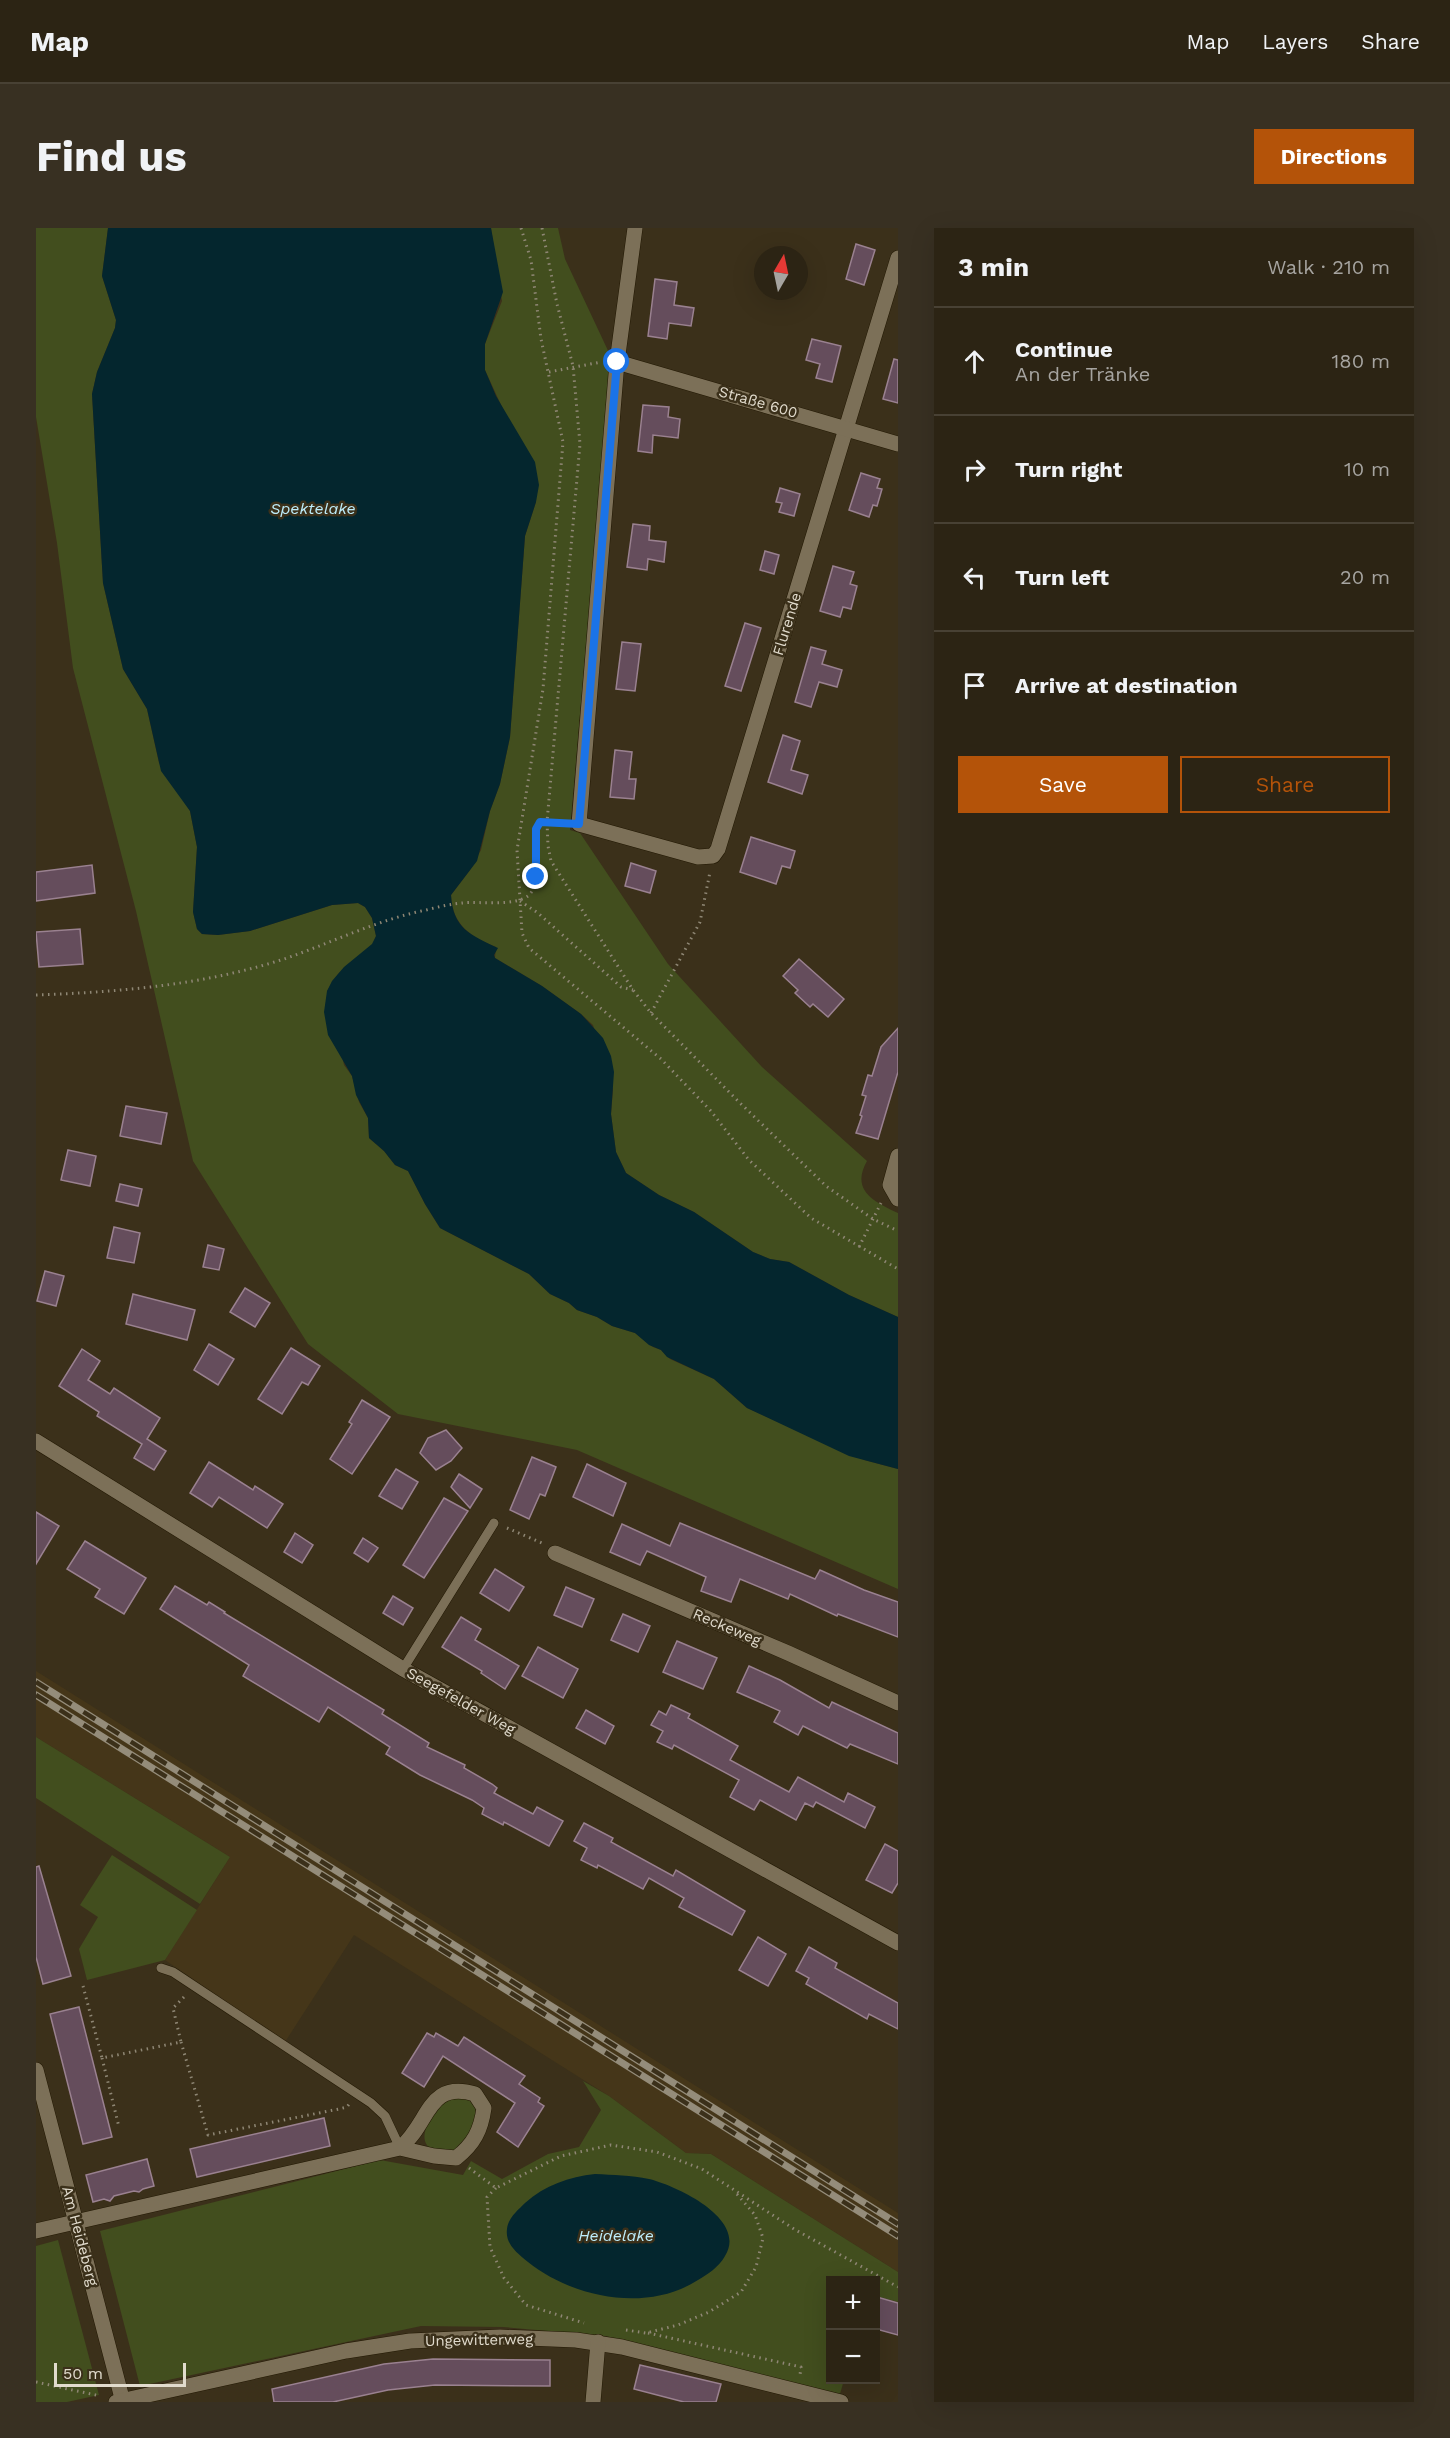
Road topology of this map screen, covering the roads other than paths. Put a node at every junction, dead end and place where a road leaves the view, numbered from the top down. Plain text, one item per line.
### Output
1 (635, 228) edge
2 (898, 258) edge
3 (617, 362) junction
4 (847, 428) junction
5 (898, 444) edge
6 (898, 1156) edge
7 (898, 1199) edge
8 (36, 1441) edge
9 (494, 1522) road end
10 (555, 1553) road end
11 (403, 1669) junction
12 (898, 1703) edge
13 (898, 1943) edge
14 (161, 1968) dead end
15 (36, 2070) edge
16 (400, 2148) junction
17 (76, 2221) junction
18 (36, 2231) edge
19 (597, 2342) junction
20 (121, 2401) edge
21 (593, 2402) edge
22 (841, 2402) edge

1 - 3 street
2 - 4 street, Flurende
3 - 4 street, Straße 600
3 - 4 street, Flurende
4 - 5 street, Straße 600
6 - 7 street
8 - 11 street, Seegefelder Weg
9 - 11 lane
10 - 12 street, Reckeweg
11 - 13 street, Seegefelder Weg
14 - 16 lane
15 - 17 street, Am Heideberg
16 - 16 street
16 - 17 street
17 - 18 street
17 - 20 street, Am Heideberg
19 - 20 street, Ungewitterweg
19 - 21 street
19 - 22 street, Ungewitterweg

